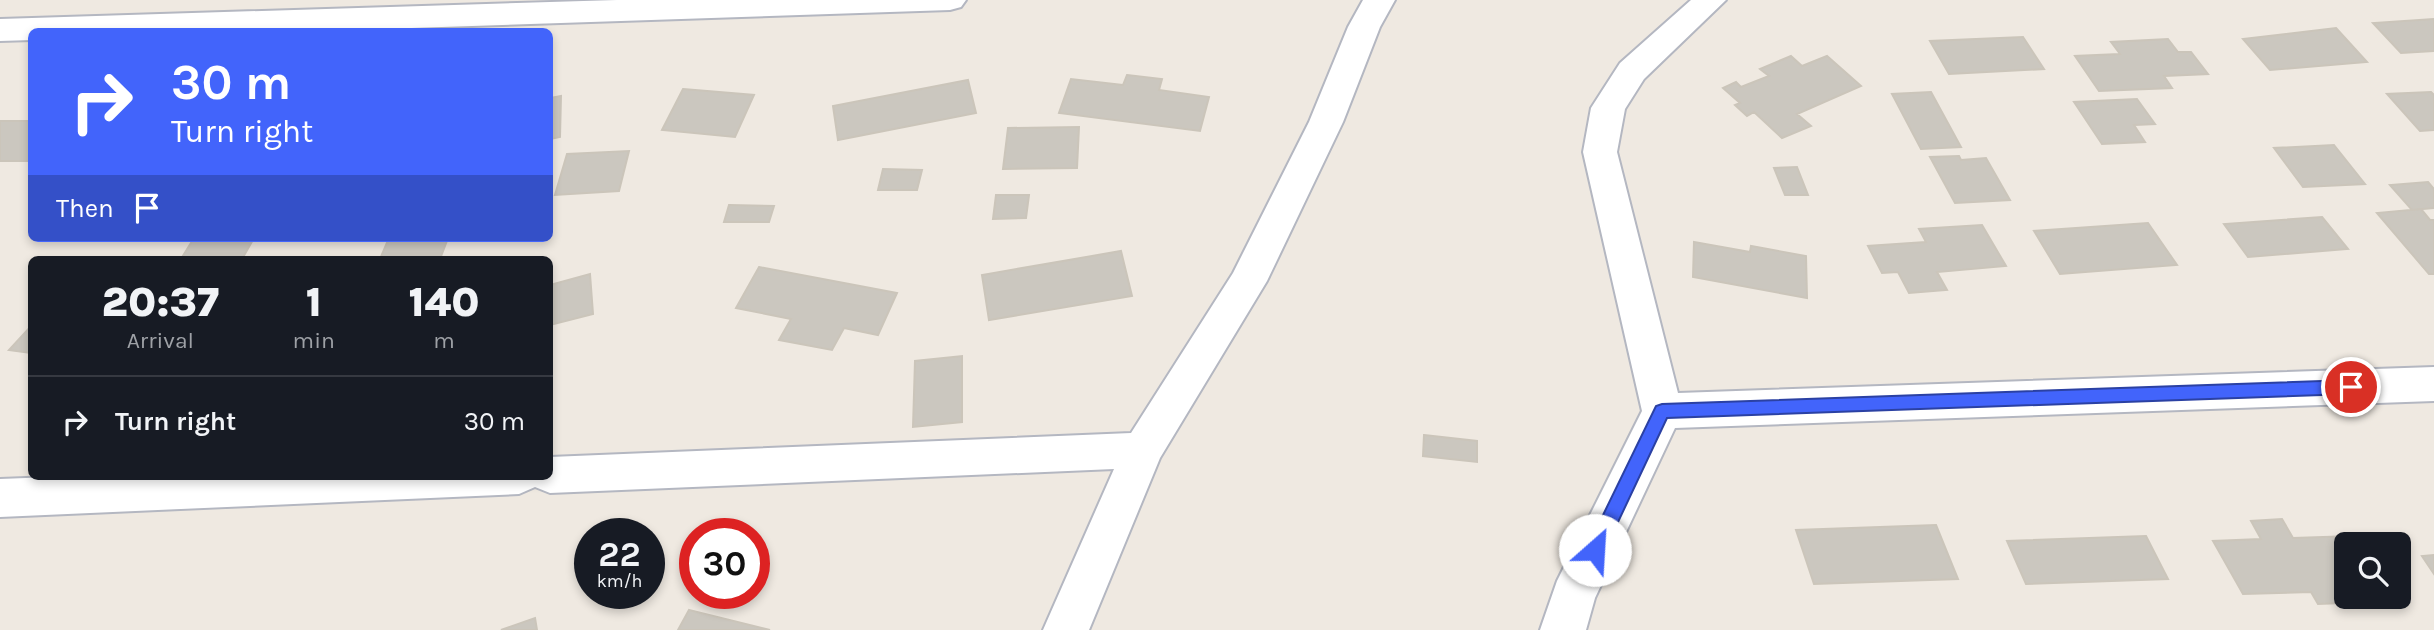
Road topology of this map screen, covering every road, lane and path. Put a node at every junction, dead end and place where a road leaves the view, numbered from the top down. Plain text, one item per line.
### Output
1 (950, 0) edge
2 (1379, 0) edge
3 (1710, 0) edge
4 (63, 28) edge
5 (28, 29) edge
6 (0, 30) edge
7 (2434, 384) edge
8 (1662, 411) junction
9 (1143, 450) junction
10 (553, 475) edge
11 (425, 480) edge
12 (0, 498) edge
13 (1066, 630) edge
14 (1563, 630) edge

1 - 4 street
2 - 9 street
3 - 8 street
5 - 6 street
7 - 8 street
8 - 14 street
9 - 10 street
9 - 13 street
11 - 12 street

